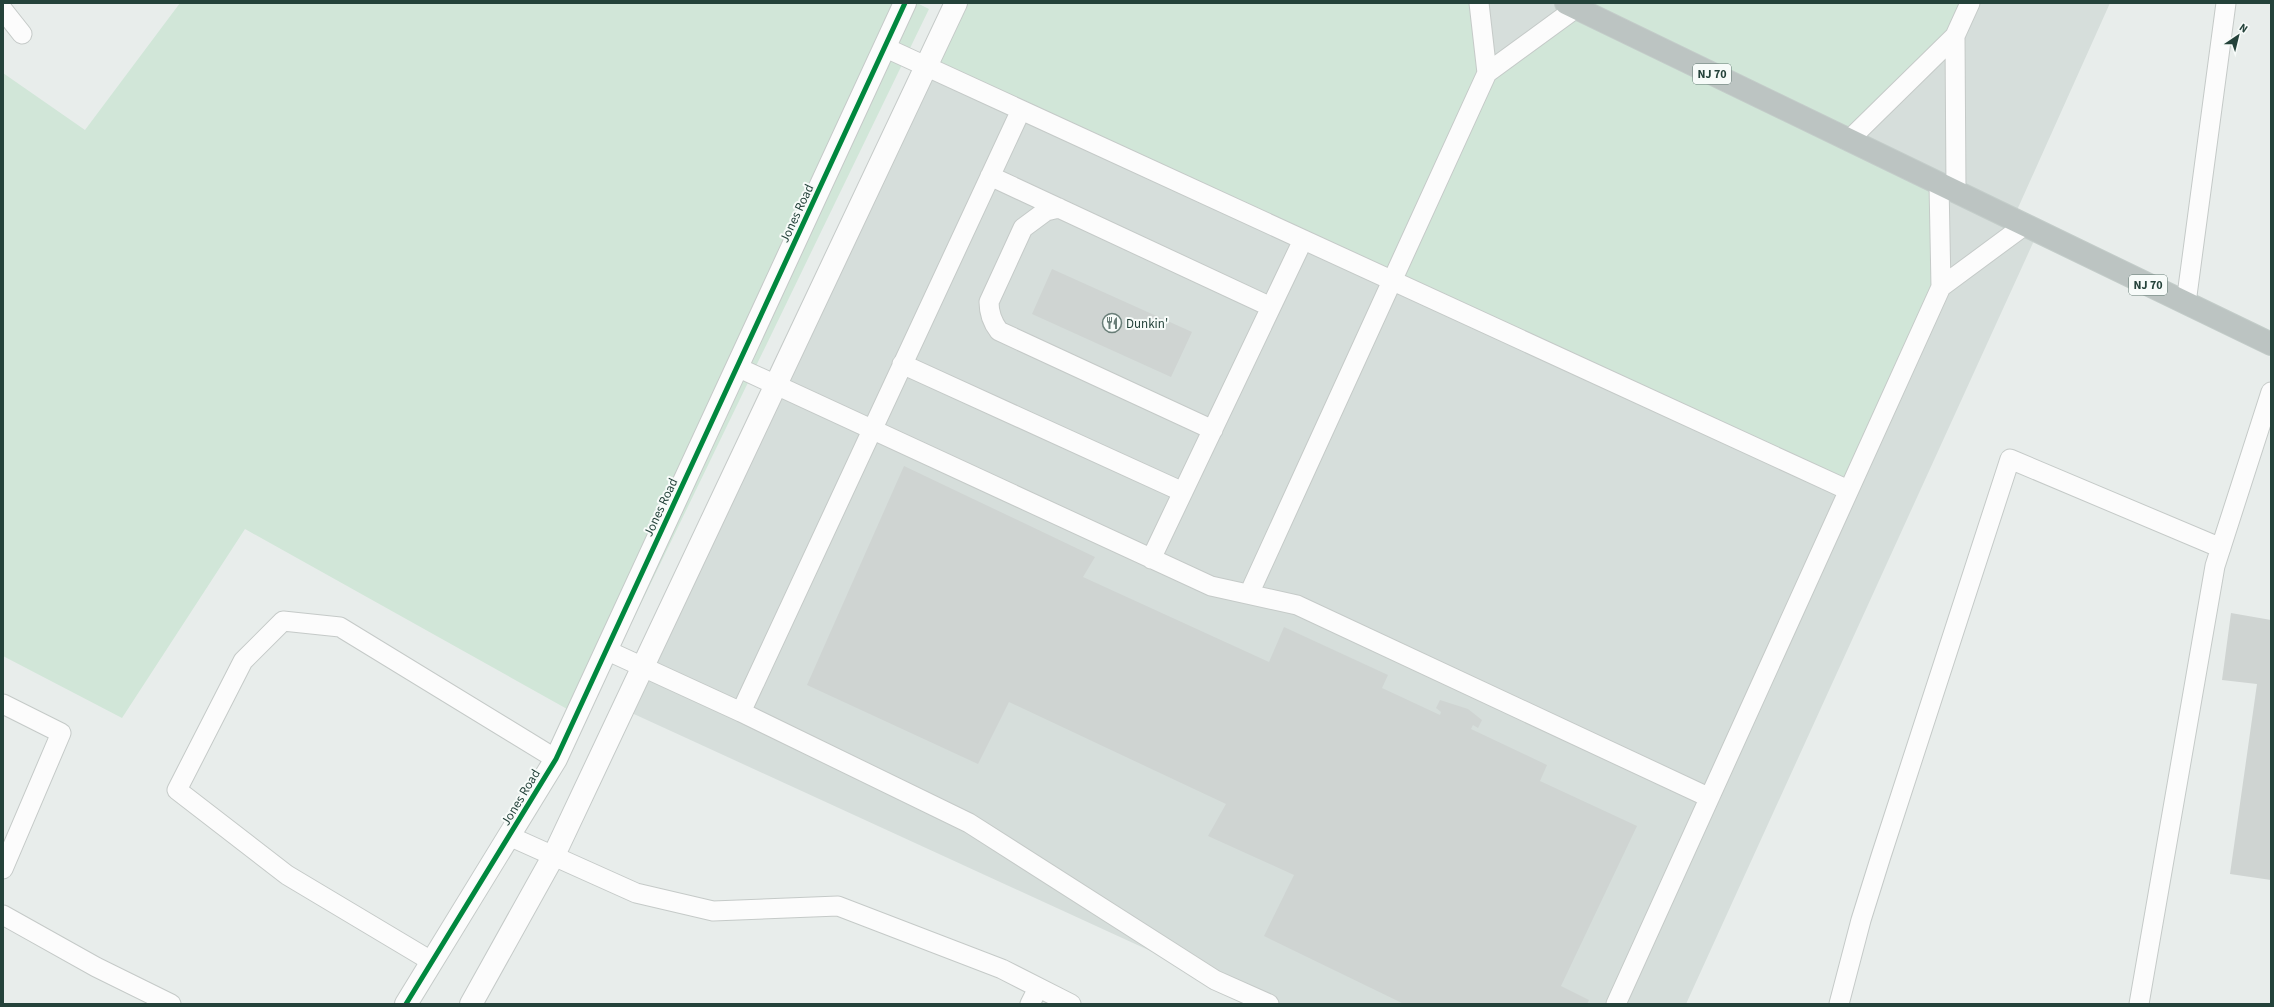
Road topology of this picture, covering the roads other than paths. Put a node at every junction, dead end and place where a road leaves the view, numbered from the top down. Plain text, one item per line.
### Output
1 (904, 3) edge
2 (956, 3) edge
3 (1479, 3) edge
4 (1970, 3) edge
5 (2226, 3) edge
6 (1571, 5) edge
7 (3, 10) edge
8 (22, 34) dead end
9 (1955, 36) junction
10 (884, 47) junction
11 (926, 66) junction
12 (1487, 73) junction
13 (1021, 110) junction
14 (1849, 140) junction
15 (990, 176) junction
16 (1947, 188) junction
17 (1060, 208) junction
18 (2025, 225) junction
19 (1303, 240) junction
20 (1392, 280) junction
21 (1941, 287) junction
22 (2186, 303) junction
23 (1271, 307) junction
24 (2271, 344) edge
25 (902, 364) junction
26 (736, 367) junction
27 (775, 385) junction
28 (2271, 392) edge
29 (872, 430) junction
30 (1213, 430) junction
31 (1848, 490) junction
32 (1183, 492) junction
33 (2221, 548) junction
34 (1151, 559) junction
35 (1249, 594) junction
36 (606, 650) junction
37 (643, 666) junction
38 (3, 704) edge
39 (741, 712) junction
40 (556, 759) junction
41 (1708, 797) junction
42 (509, 836) junction
43 (554, 855) junction
44 (3, 869) edge
45 (3, 915) edge
46 (431, 961) junction
47 (1034, 996) edge
48 (171, 1004) edge
49 (406, 1004) edge
50 (471, 1004) edge
51 (1071, 1004) edge
52 (1269, 1004) edge
53 (1616, 1004) edge
54 (1839, 1004) edge
55 (2139, 1004) edge

1 - 10 street, Jones Road
2 - 11 street
3 - 12 lane
4 - 9 lane
5 - 22 lane
6 - 12 lane
6 - 14 highway, NJ 70
7 - 8 lane
9 - 14 lane
9 - 16 lane
10 - 11 lane
10 - 26 street, Jones Road
11 - 13 lane
11 - 27 street
12 - 20 lane
13 - 15 lane
13 - 19 lane
14 - 16 highway, NJ 70
15 - 17 lane
15 - 25 lane
16 - 18 highway, NJ 70
16 - 21 lane
17 - 23 lane
17 - 30 lane
18 - 21 lane
18 - 22 highway, NJ 70
19 - 20 lane
19 - 23 lane
20 - 31 lane
20 - 35 lane
21 - 31 lane
22 - 24 highway, NJ 70
23 - 30 lane
25 - 29 lane
25 - 32 lane
26 - 27 lane
26 - 36 street, Jones Road
27 - 29 lane
27 - 37 street
28 - 33 lane
29 - 34 lane
29 - 39 lane
30 - 32 lane
31 - 41 lane
32 - 34 lane
33 - 54 lane
33 - 55 lane
34 - 35 lane
35 - 41 lane
36 - 37 lane
36 - 40 street, Jones Road
37 - 39 lane
37 - 43 street
38 - 44 lane
39 - 52 lane
40 - 42 street, Jones Road
40 - 46 lane
41 - 53 lane
42 - 43 lane
42 - 46 street, Jones Road
43 - 47 lane
43 - 50 street
45 - 48 lane
46 - 49 street, Jones Road
47 - 51 lane

